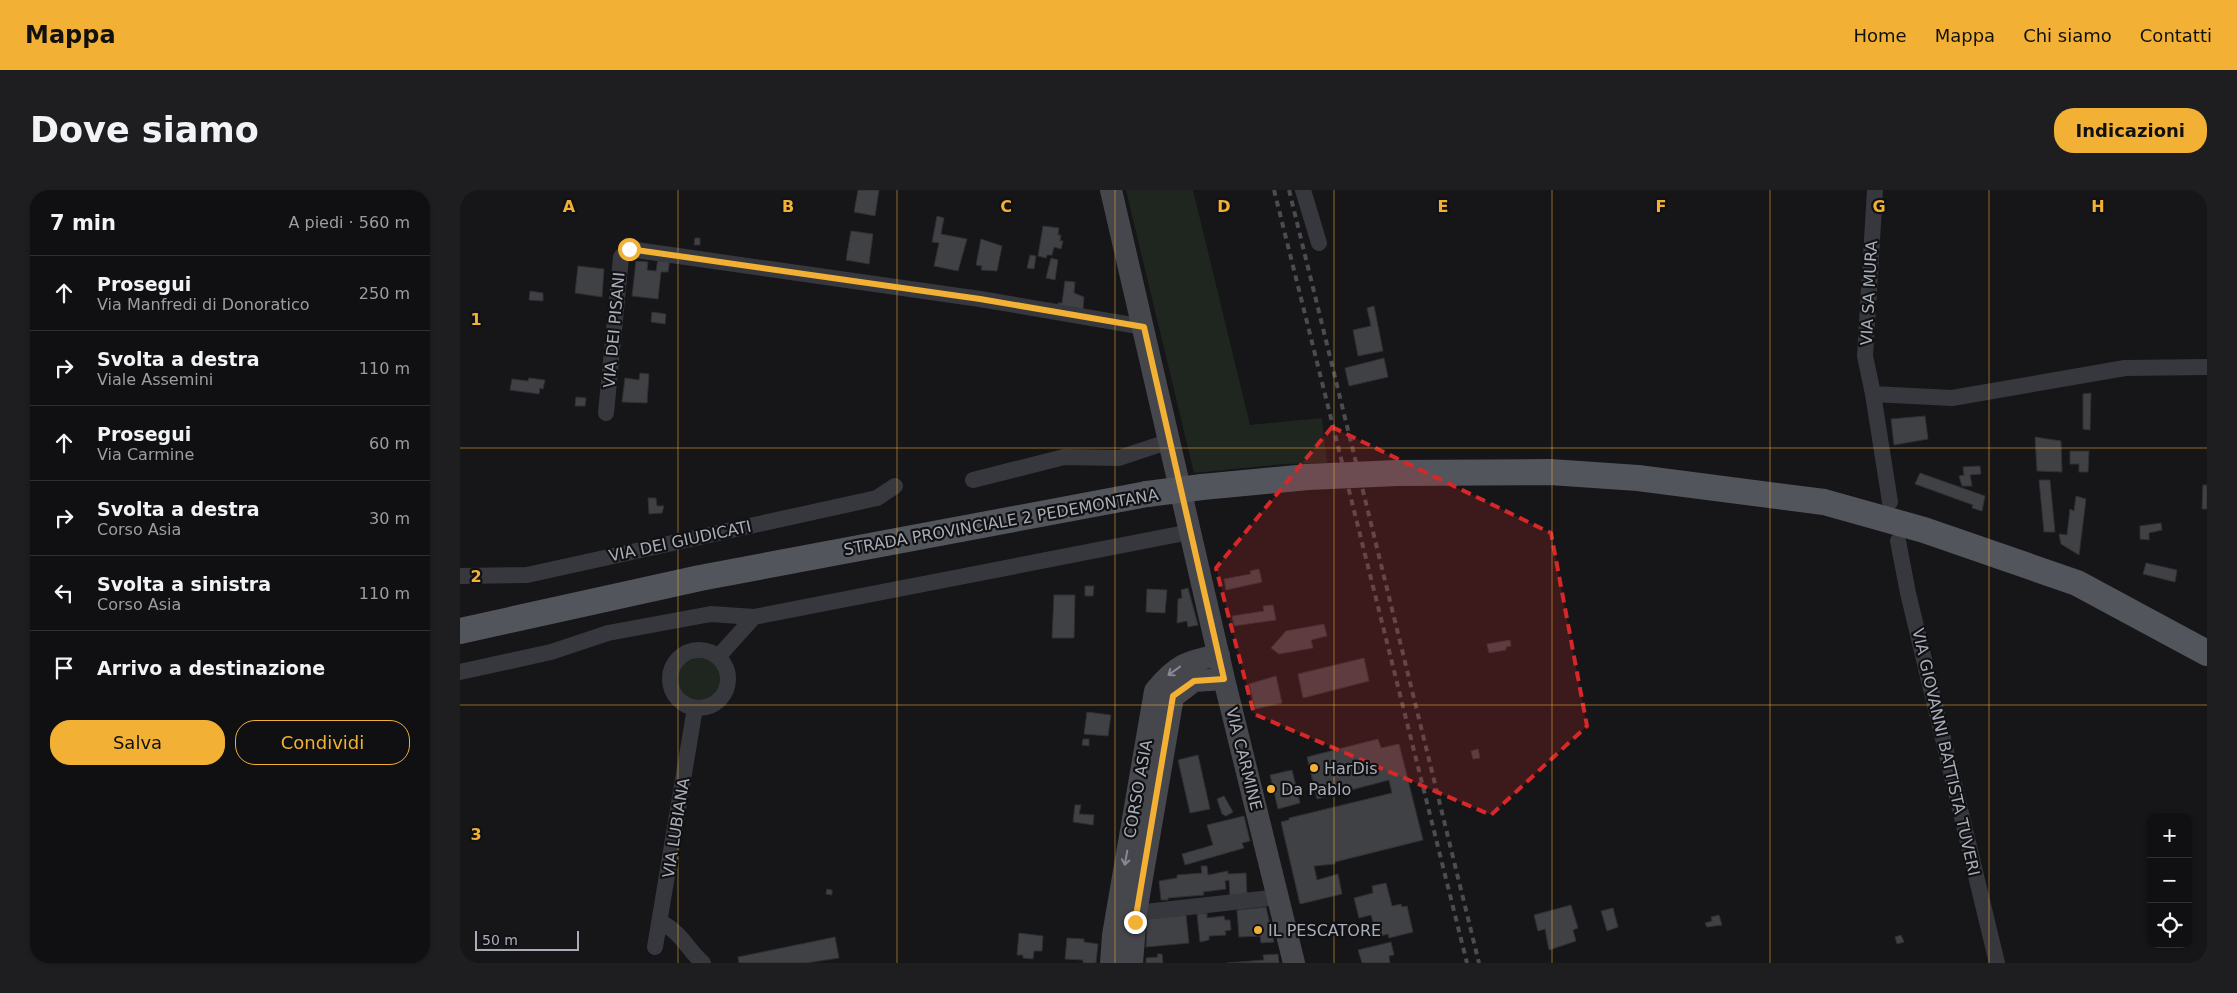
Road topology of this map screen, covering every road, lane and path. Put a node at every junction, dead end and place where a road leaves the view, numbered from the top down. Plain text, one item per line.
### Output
1 (1111, 190) edge
2 (1303, 190) edge
3 (1875, 190) edge
4 (1319, 242) dead end
5 (1144, 327) junction
6 (2207, 367) edge
7 (1873, 394) junction
8 (606, 413) dead end
9 (1170, 441) junction
10 (973, 480) dead end
11 (895, 486) dead end
12 (1890, 502) dead end
13 (1190, 532) junction
14 (1898, 541) dead end
15 (460, 576) edge
16 (754, 617) junction
17 (460, 631) edge
18 (2207, 654) edge
19 (1219, 655) junction
20 (718, 657) junction
21 (460, 672) edge
22 (1224, 679) junction
23 (696, 708) junction
24 (1278, 897) junction
25 (1136, 913) junction
26 (661, 922) junction
27 (655, 947) dead end
28 (699, 959) edge
29 (1111, 963) edge
30 (1132, 963) edge
31 (1294, 963) edge
32 (1996, 963) edge

1 - 5 main road, VIA CARMINE
2 - 4 street
3 - 7 street, VIA SA MURA
5 - 8 street, VIA DEI PISANI
5 - 9 main road, VIA CARMINE
6 - 7 street
7 - 12 street, VIA SA MURA
9 - 10 street
9 - 13 main road, VIA CARMINE
11 - 15 street, VIA DEI GIUDICATI
13 - 16 street
13 - 19 main road, VIA CARMINE
14 - 32 street, VIA GIOVANNI BATTISTA TUVERI
16 - 20 street
16 - 21 street
17 - 18 main road, STRADA PROVINCIALE 2 PEDEMONTANA, bridge
19 - 22 main road, VIA CARMINE
19 -> 29 main road, CORSO ASIA
20 - 23 street
20 - 23 street
22 - 24 main road, VIA CARMINE
22 - 25 main road, CORSO ASIA
23 - 26 street, VIA LUBIANA
24 - 25 street
24 - 31 main road, VIA CARMINE
25 - 30 main road, CORSO ASIA
26 - 27 street, VIA LUBIANA
26 - 28 street

